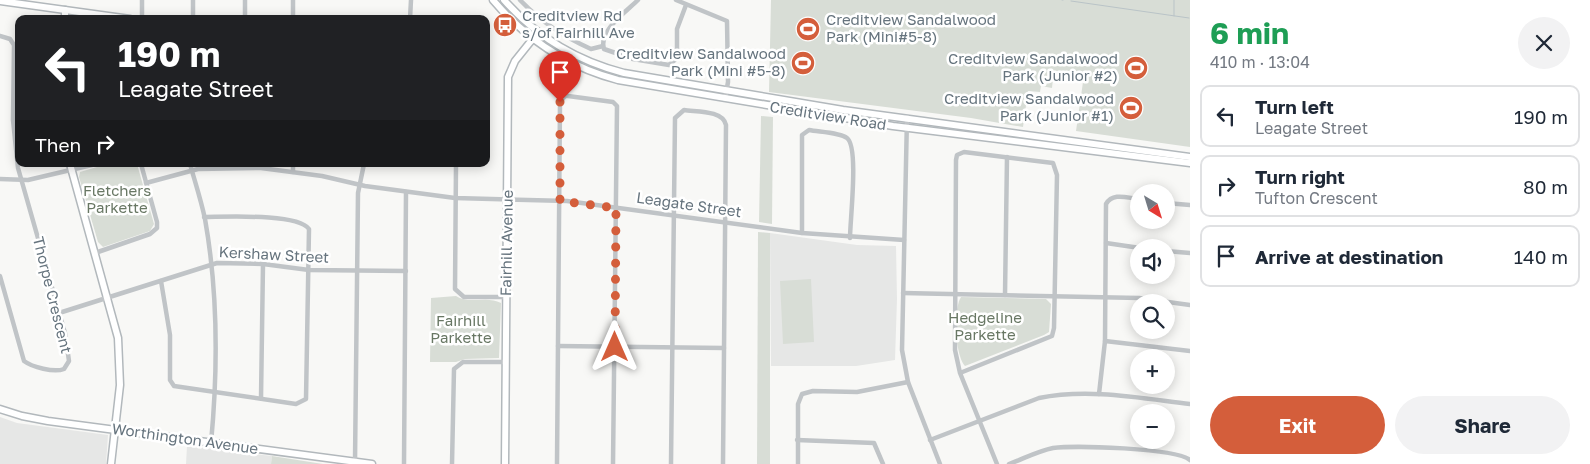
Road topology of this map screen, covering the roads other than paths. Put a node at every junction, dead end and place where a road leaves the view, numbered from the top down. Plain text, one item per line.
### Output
1 (142, 0) edge
2 (194, 0) edge
3 (245, 0) edge
4 (293, 0) edge
5 (411, 0) edge
6 (493, 0) edge
7 (504, 0) edge
8 (520, 0) edge
9 (638, 0) edge
10 (676, 0) edge
11 (0, 2) edge
12 (686, 5) junction
13 (66, 10) junction
14 (65, 15) edge
15 (102, 15) edge
16 (142, 15) edge
17 (193, 15) edge
18 (244, 15) edge
19 (293, 15) edge
20 (410, 15) edge
21 (539, 32) junction
22 (0, 36) edge
23 (533, 39) junction
24 (603, 46) junction
25 (726, 91) junction
26 (725, 100) junction
27 (907, 117) junction
28 (906, 127) junction
29 (15, 141) edge
30 (1006, 157) junction
31 (1190, 157) edge
32 (1190, 163) edge
33 (19, 167) edge
34 (70, 167) edge
35 (142, 167) edge
36 (191, 167) edge
37 (293, 167) edge
38 (363, 167) edge
39 (456, 167) edge
40 (192, 170) junction
41 (293, 172) junction
42 (0, 179) edge
43 (21, 180) junction
44 (146, 183) junction
45 (359, 185) junction
46 (406, 192) junction
47 (455, 198) junction
48 (1130, 198) edge
49 (508, 200) junction
50 (560, 201) junction
51 (1175, 204) edge
52 (1190, 206) edge
53 (616, 208) junction
54 (674, 215) junction
55 (204, 217) junction
56 (726, 223) junction
57 (802, 233) junction
58 (850, 238) junction
59 (904, 240) junction
60 (1106, 244) junction
61 (1130, 247) edge
62 (1175, 251) edge
63 (95, 253) junction
64 (1190, 253) edge
65 (210, 264) junction
66 (263, 264) junction
67 (309, 270) junction
68 (357, 270) junction
69 (406, 271) junction
70 (0, 276) edge
71 (161, 281) junction
72 (903, 293) junction
73 (955, 294) junction
74 (1005, 295) junction
75 (1054, 296) junction
76 (506, 297) junction
77 (1105, 297) junction
78 (108, 299) junction
79 (1190, 305) edge
80 (59, 314) junction
81 (1105, 341) junction
82 (558, 346) junction
83 (615, 347) junction
84 (672, 348) junction
85 (724, 348) junction
86 (1190, 351) edge
87 (506, 362) junction
88 (960, 373) junction
89 (908, 382) junction
90 (215, 393) junction
91 (1099, 394) junction
92 (261, 398) junction
93 (1190, 404) edge
94 (0, 409) edge
95 (979, 422) junction
96 (115, 430) junction
97 (797, 440) junction
98 (930, 440) junction
99 (211, 443) junction
100 (1190, 460) edge
101 (355, 462) junction
102 (111, 464) edge
103 (372, 464) edge
104 (404, 464) edge
105 (452, 464) edge
106 (505, 464) edge
107 (557, 464) edge
108 (613, 464) edge
109 (671, 464) edge
110 (723, 464) edge
111 (798, 464) edge
112 (883, 464) edge
113 (940, 464) edge
114 (997, 464) edge
115 (1009, 464) edge

1 - 16 street
2 - 17 street
3 - 18 street
4 - 19 street
5 - 20 street
6 - 23 main road, Creditview Road
7 - 21 main road, Creditview Road
8 - 24 street
9 - 24 street
10 - 12 street
11 - 13 main road
12 - 24 street
12 - 25 street
13 - 14 main road
13 - 15 main road
21 - 23 main road, Fairhill Avenue
21 - 25 main road, Creditview Road
22 - 29 street, Thorpe Crescent
23 - 26 main road, Creditview Road
23 - 49 main road, Fairhill Avenue
25 - 26 street
25 - 27 main road, Creditview Road
26 - 28 main road, Creditview Road
27 - 28 street
27 - 31 main road, Creditview Road
28 - 32 main road, Creditview Road
28 - 59 street
30 - 73 street
30 - 74 street
30 - 75 street
33 - 43 street, Thorpe Crescent
34 - 43 street
34 - 63 main road
35 - 44 street
36 - 40 street
37 - 41 street
38 - 45 street
39 - 47 street
40 - 41 street, Leagate Street
40 - 44 street, Leagate Street
40 - 55 street
41 - 45 street, Leagate Street
42 - 43 street
43 - 80 street, Thorpe Crescent
44 - 63 street
45 - 46 street, Leagate Street
45 - 68 street
46 - 47 street, Leagate Street
46 - 69 street
47 - 49 street, Leagate Street
47 - 76 street
48 - 60 street
49 - 50 street, Leagate Street
49 - 76 main road, Fairhill Avenue
50 - 53 street, Leagate Street
50 - 53 street
50 - 82 street
51 - 52 street
53 - 54 street, Leagate Street
53 - 83 street
54 - 56 street, Leagate Street
54 - 56 street
54 - 84 street
55 - 65 street
55 - 67 street
56 - 57 street, Leagate Street
56 - 85 street
57 - 58 street, Leagate Street
57 - 58 street
58 - 59 street, Leagate Street
59 - 72 street
60 - 61 street
60 - 77 street
62 - 64 street
63 - 78 main road
65 - 66 street, Kershaw Street
65 - 71 street, Kershaw Street
65 - 90 street
66 - 67 street, Kershaw Street
66 - 92 street
67 - 68 street, Kershaw Street
67 - 92 street
68 - 69 street, Kershaw Street
68 - 101 street
69 - 104 street
70 - 80 street, Thorpe Crescent
71 - 78 street, Kershaw Street
71 - 90 street
72 - 73 street
72 - 89 street
73 - 74 street
73 - 88 street
74 - 75 street
75 - 77 street
75 - 88 street
76 - 87 main road, Fairhill Avenue
77 - 79 street
77 - 81 street
78 - 80 street, Kershaw Street
78 - 96 main road
81 - 86 street
81 - 91 street
82 - 83 street
82 - 107 street
83 - 84 street
83 - 108 street
84 - 85 street
84 - 109 street
85 - 110 street
87 - 105 street
87 - 106 main road, Fairhill Avenue
88 - 95 street
89 - 97 street
89 - 98 street
90 - 92 street
90 - 99 street
91 - 93 street
91 - 95 street
94 - 96 main road, Worthington Avenue
95 - 98 street
95 - 114 street
96 - 99 main road, Worthington Avenue
96 - 102 main road
97 - 111 street
97 - 112 street
98 - 113 street
99 - 101 main road, Worthington Avenue
100 - 115 street
101 - 103 main road, Worthington Avenue

